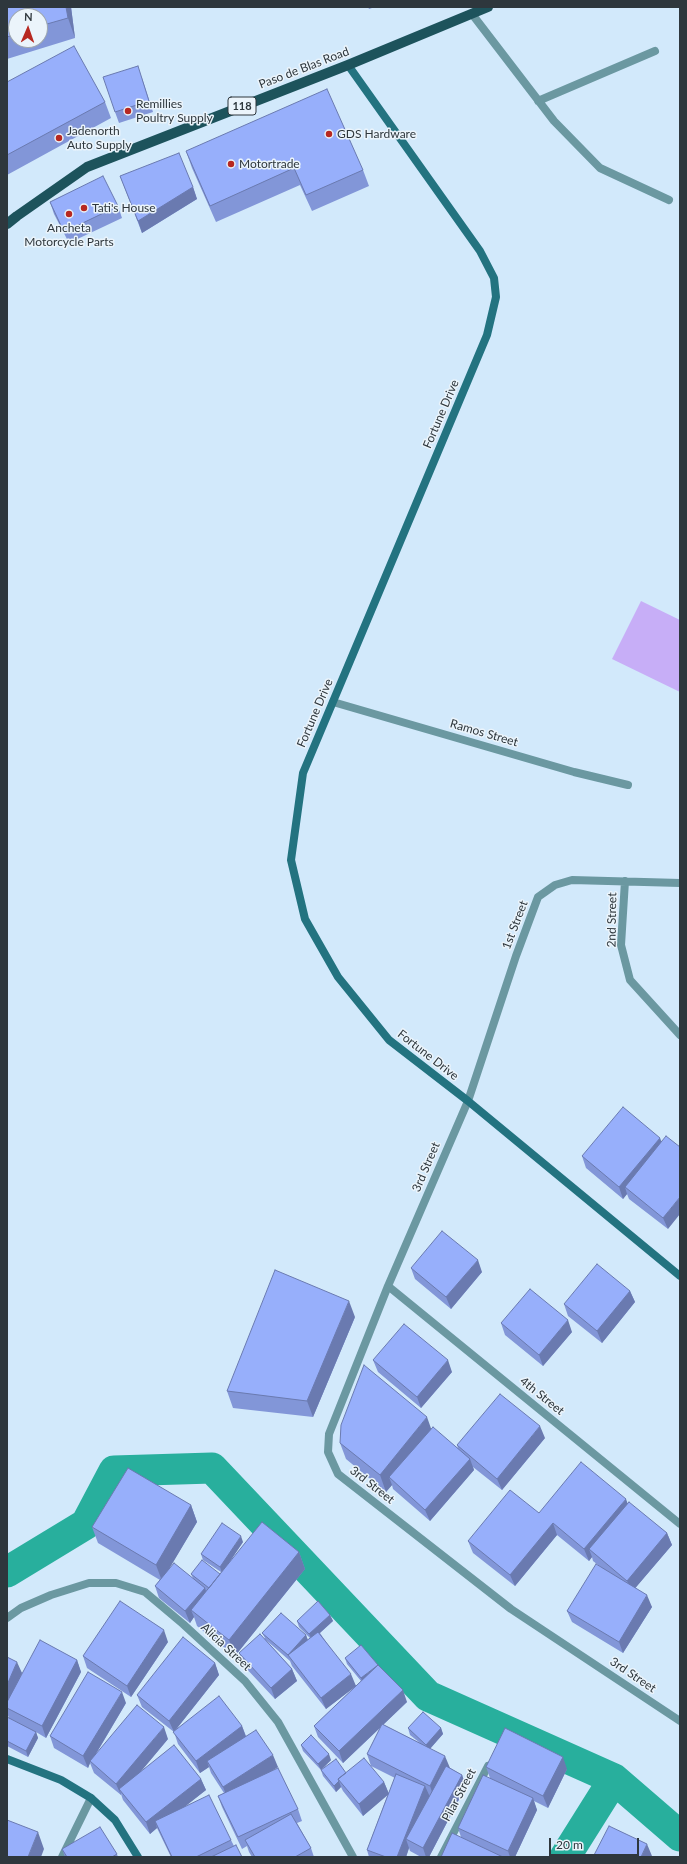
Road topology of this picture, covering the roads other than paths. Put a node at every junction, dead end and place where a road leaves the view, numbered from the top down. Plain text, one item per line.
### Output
1 (488, 7) edge
2 (472, 14) junction
3 (655, 51) dead end
4 (348, 65) junction
5 (538, 101) junction
6 (669, 200) dead end
7 (7, 224) edge
8 (333, 702) junction
9 (628, 785) dead end
10 (625, 881) junction
11 (680, 883) edge
12 (680, 1035) edge
13 (468, 1101) junction
14 (680, 1276) edge
15 (388, 1286) junction
16 (680, 1524) edge
17 (7, 1618) edge
18 (680, 1721) edge
19 (7, 1759) edge
20 (488, 1766) edge
21 (91, 1798) junction
22 (62, 1857) edge
23 (138, 1857) edge
24 (353, 1857) edge
25 (441, 1857) edge

1 - 2 main road, Paso de Blas Road / 118
2 - 4 main road, Paso de Blas Road / 118
2 - 5 street
3 - 5 street
4 - 7 main road, Paso de Blas Road / 118
4 - 8 street, Fortune Drive
5 - 6 street
8 - 9 street, Ramos Street
8 - 13 street, Fortune Drive
10 - 11 street, 1st Street
10 - 12 street, 2nd Street
10 - 13 street, 1st Street
13 - 14 street, Fortune Drive
13 - 15 street, 3rd Street
15 - 16 street, 4th Street
15 - 18 street, 3rd Street
17 - 24 street, Alicia Street
19 - 21 street
20 - 25 street, Pilar Street
21 - 22 street
21 - 23 street

